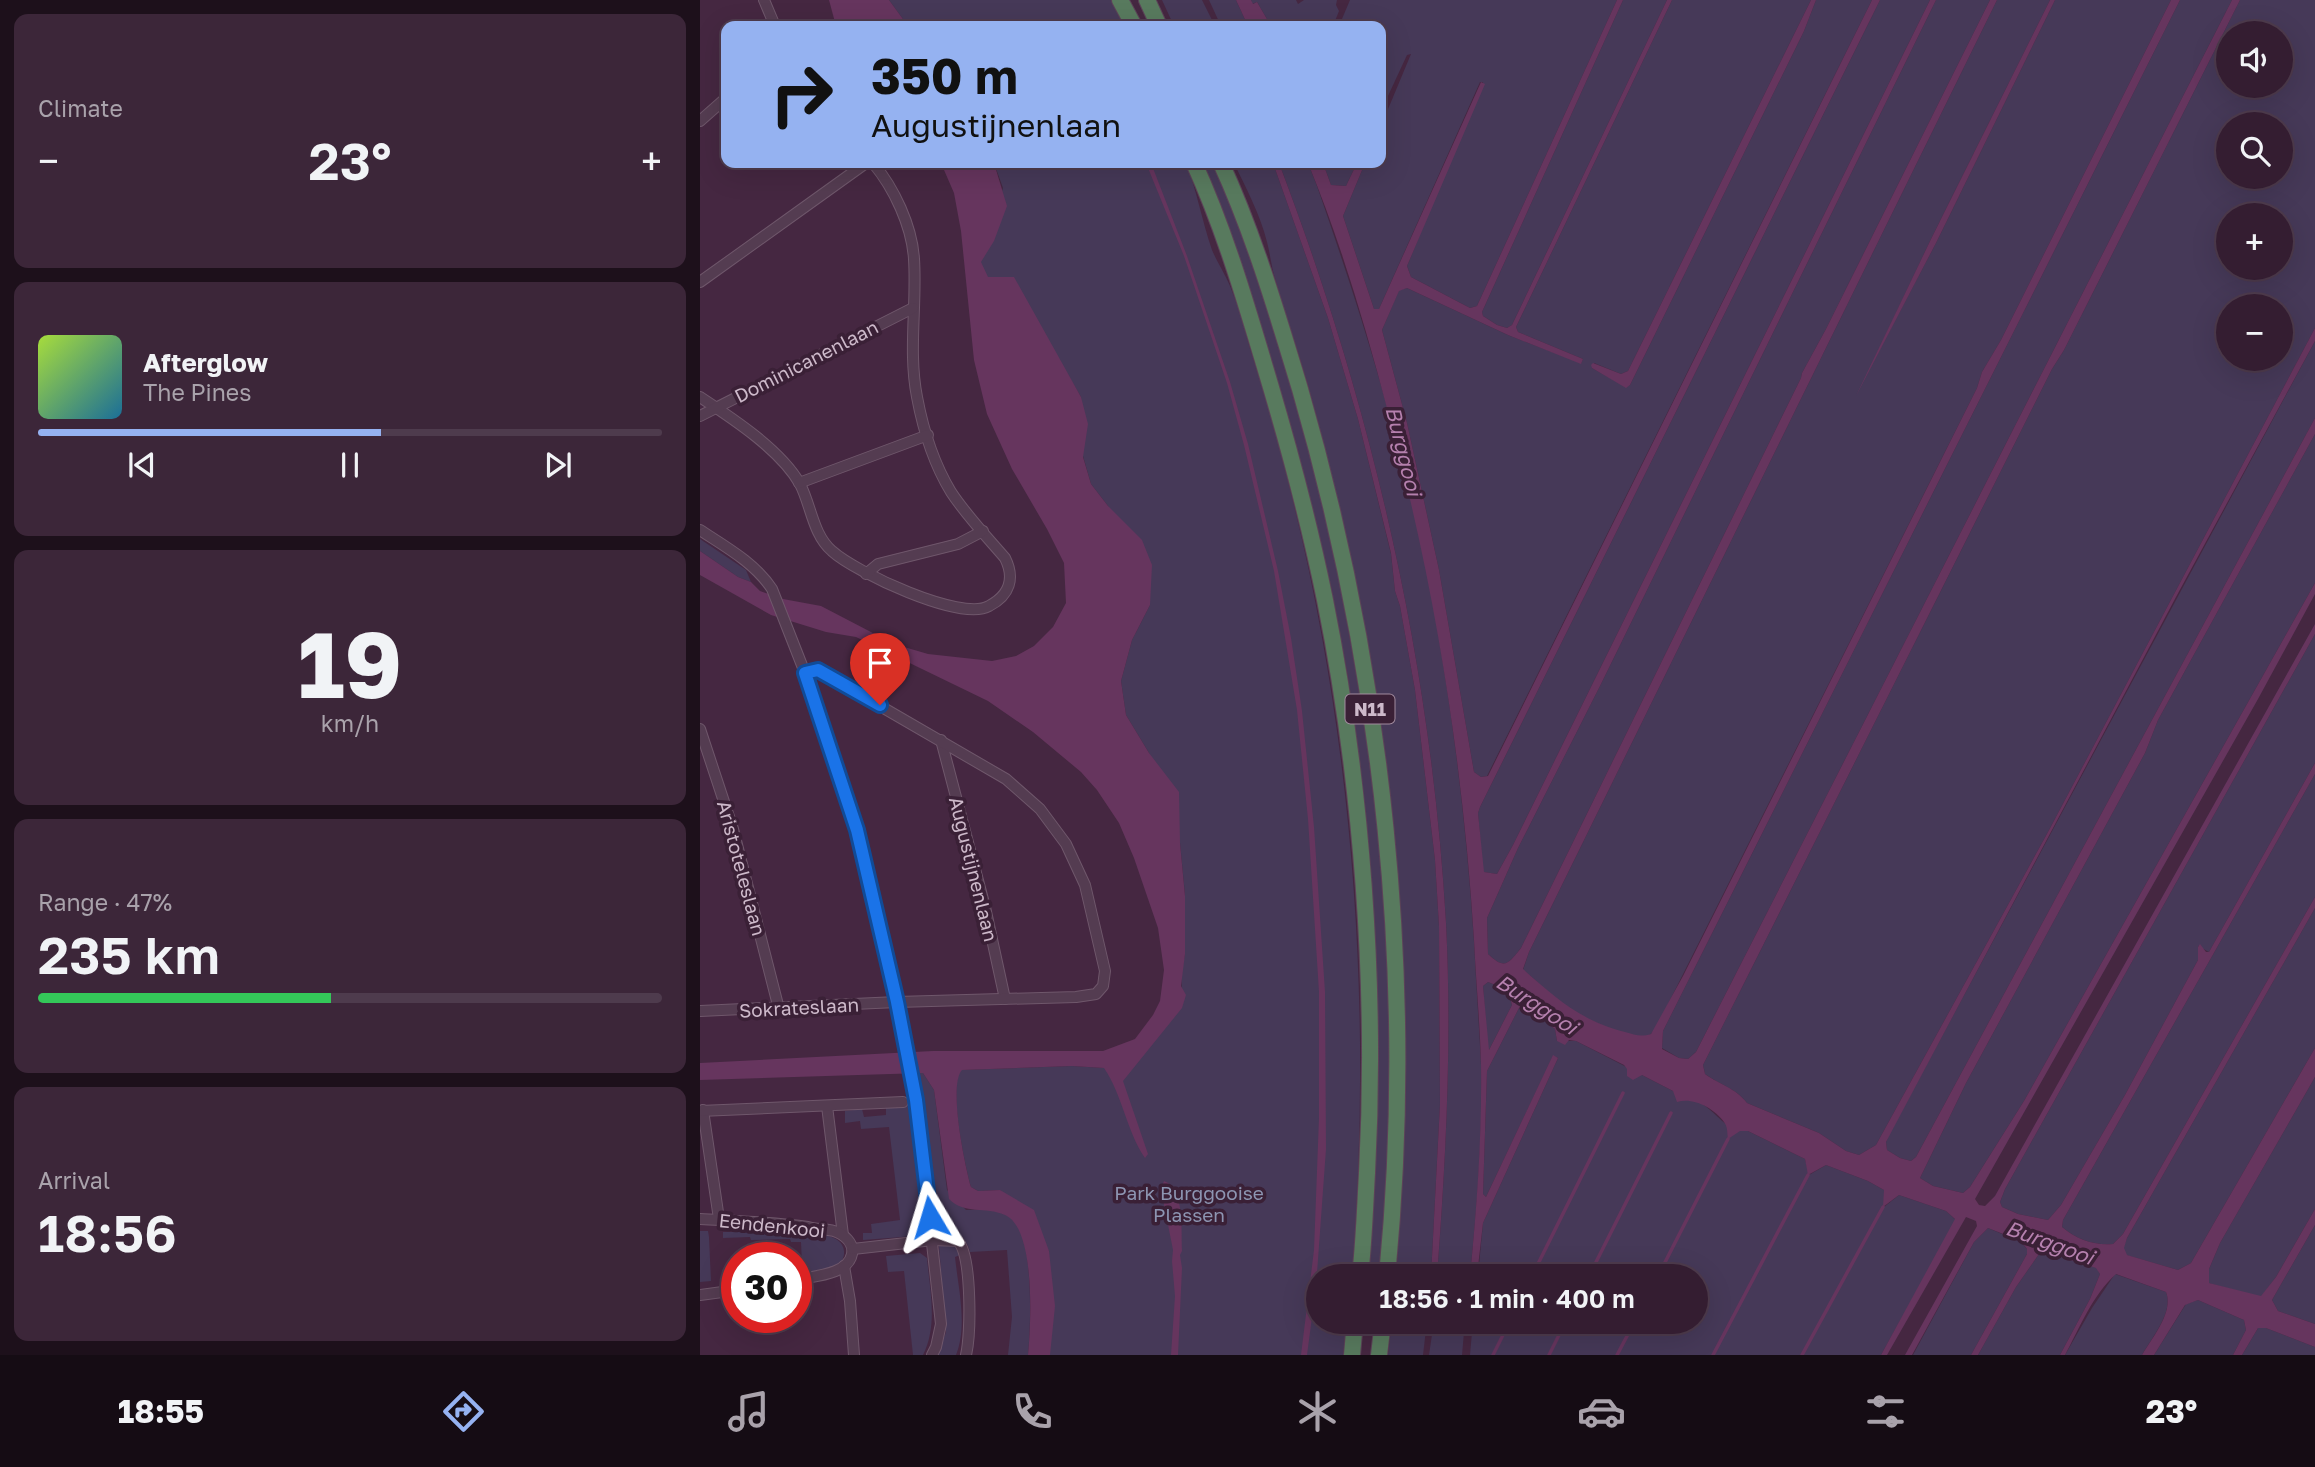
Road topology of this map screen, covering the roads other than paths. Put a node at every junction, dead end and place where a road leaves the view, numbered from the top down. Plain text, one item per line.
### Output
1 (764, 0) edge
2 (1120, 0) edge
3 (1147, 0) edge
4 (773, 21) edge
5 (1131, 21) edge
6 (1157, 21) edge
7 (721, 102) edge
8 (700, 121) edge
9 (859, 168) edge
10 (877, 168) edge
11 (1196, 168) edge
12 (1223, 168) edge
13 (700, 282) edge
14 (913, 307) junction
15 (700, 397) edge
16 (717, 408) junction
17 (700, 416) edge
18 (928, 435) junction
19 (799, 483) junction
20 (700, 530) edge
21 (983, 531) junction
22 (866, 574) junction
23 (805, 673) junction
24 (700, 729) edge
25 (941, 740) junction
26 (1005, 999) junction
27 (897, 1002) junction
28 (779, 1009) junction
29 (700, 1011) edge
30 (903, 1102) dead end
31 (827, 1106) junction
32 (702, 1110) edge
33 (700, 1219) edge
34 (719, 1219) junction
35 (843, 1236) junction
36 (933, 1240) junction
37 (853, 1249) junction
38 (1361, 1264) edge
39 (1388, 1264) edge
40 (844, 1266) junction
41 (812, 1277) edge
42 (721, 1292) edge
43 (700, 1295) edge
44 (1354, 1334) edge
45 (1381, 1334) edge
46 (854, 1355) edge
47 (932, 1355) edge
48 (966, 1355) edge
49 (1352, 1355) edge
50 (1379, 1355) edge

1 - 4 street
2 - 5 highway
3 - 6 highway
7 - 8 street
9 - 13 street
10 - 14 street
11 - 38 highway, N11
12 - 39 highway, N11
14 - 16 street, Dominicanenlaan
14 - 18 street
15 - 16 street
16 - 17 street, Dominicanenlaan
16 - 19 street
18 - 19 street
18 - 21 street
19 - 22 street
20 - 23 street
21 - 22 street
21 - 22 street
23 - 25 street
23 - 27 street
24 - 28 street, Aristoteleslaan
25 - 26 street, Augustijnenlaan
25 - 26 street
26 - 27 street
27 - 28 street, Sokrateslaan
27 - 36 street
28 - 29 street, Sokrateslaan
30 - 31 street
31 - 32 street
31 - 35 street
32 - 34 street
33 - 34 street, Eendenkooi
34 - 35 street, Eendenkooi
35 - 37 street
36 - 37 street
36 - 47 street
36 - 48 street
37 - 40 street
40 - 41 street
40 - 46 street
42 - 43 street
44 - 49 highway
45 - 50 highway

